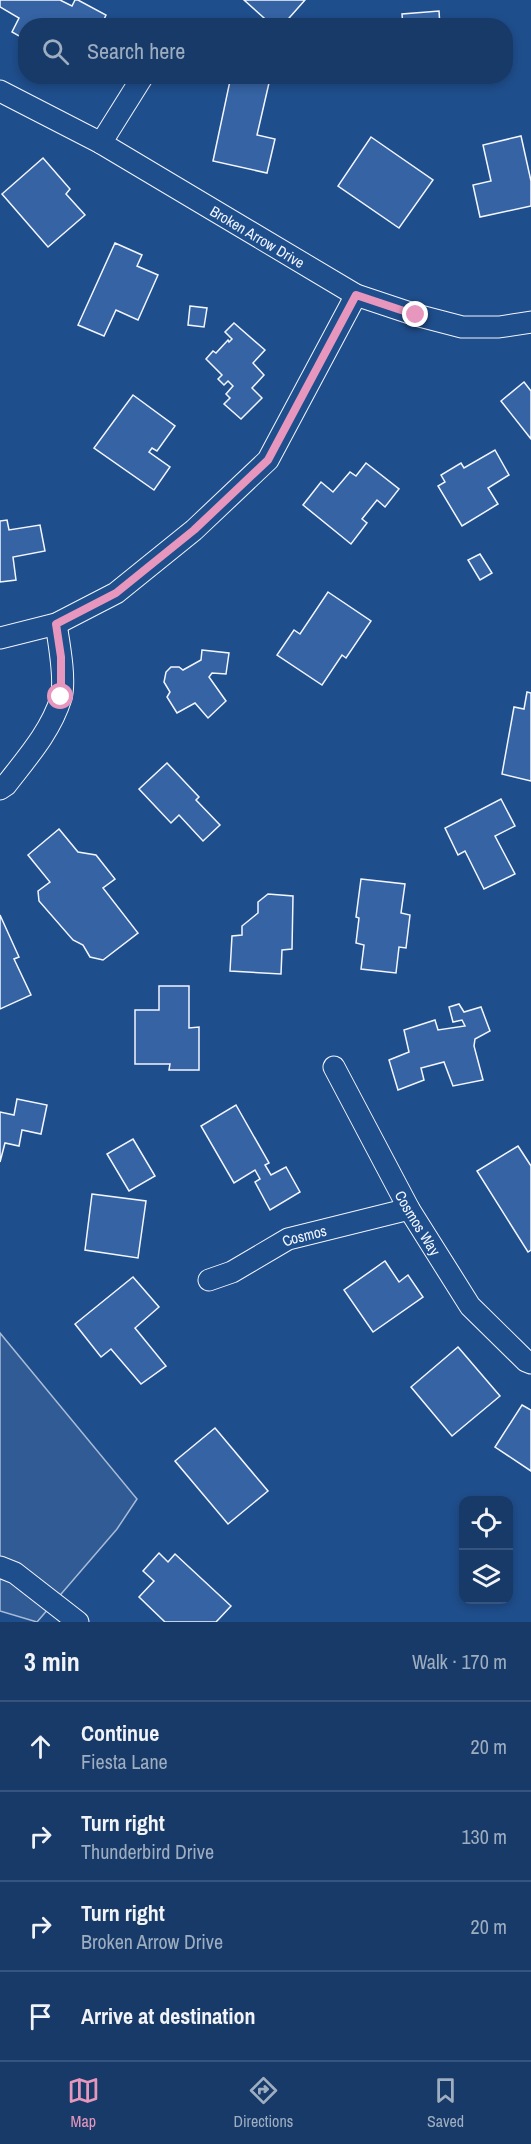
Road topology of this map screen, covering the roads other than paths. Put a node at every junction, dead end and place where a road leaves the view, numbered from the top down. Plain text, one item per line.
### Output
1 (138, 84) edge
2 (0, 91) edge
3 (101, 143) junction
4 (356, 295) junction
5 (531, 322) edge
6 (56, 624) junction
7 (0, 638) edge
8 (0, 789) edge
9 (333, 1067) dead end
10 (409, 1209) junction
11 (209, 1280) dead end
12 (528, 1362) edge
13 (0, 1567) edge
14 (78, 1622) edge

1 - 3 street
2 - 3 street, Broken Arrow Drive
3 - 4 street, Broken Arrow Drive
4 - 5 street, Broken Arrow Drive
4 - 6 street
6 - 7 street
6 - 8 street
9 - 10 street, Cosmos Way
10 - 11 street, Cosmos
10 - 12 street, Cosmos Way
13 - 14 street

